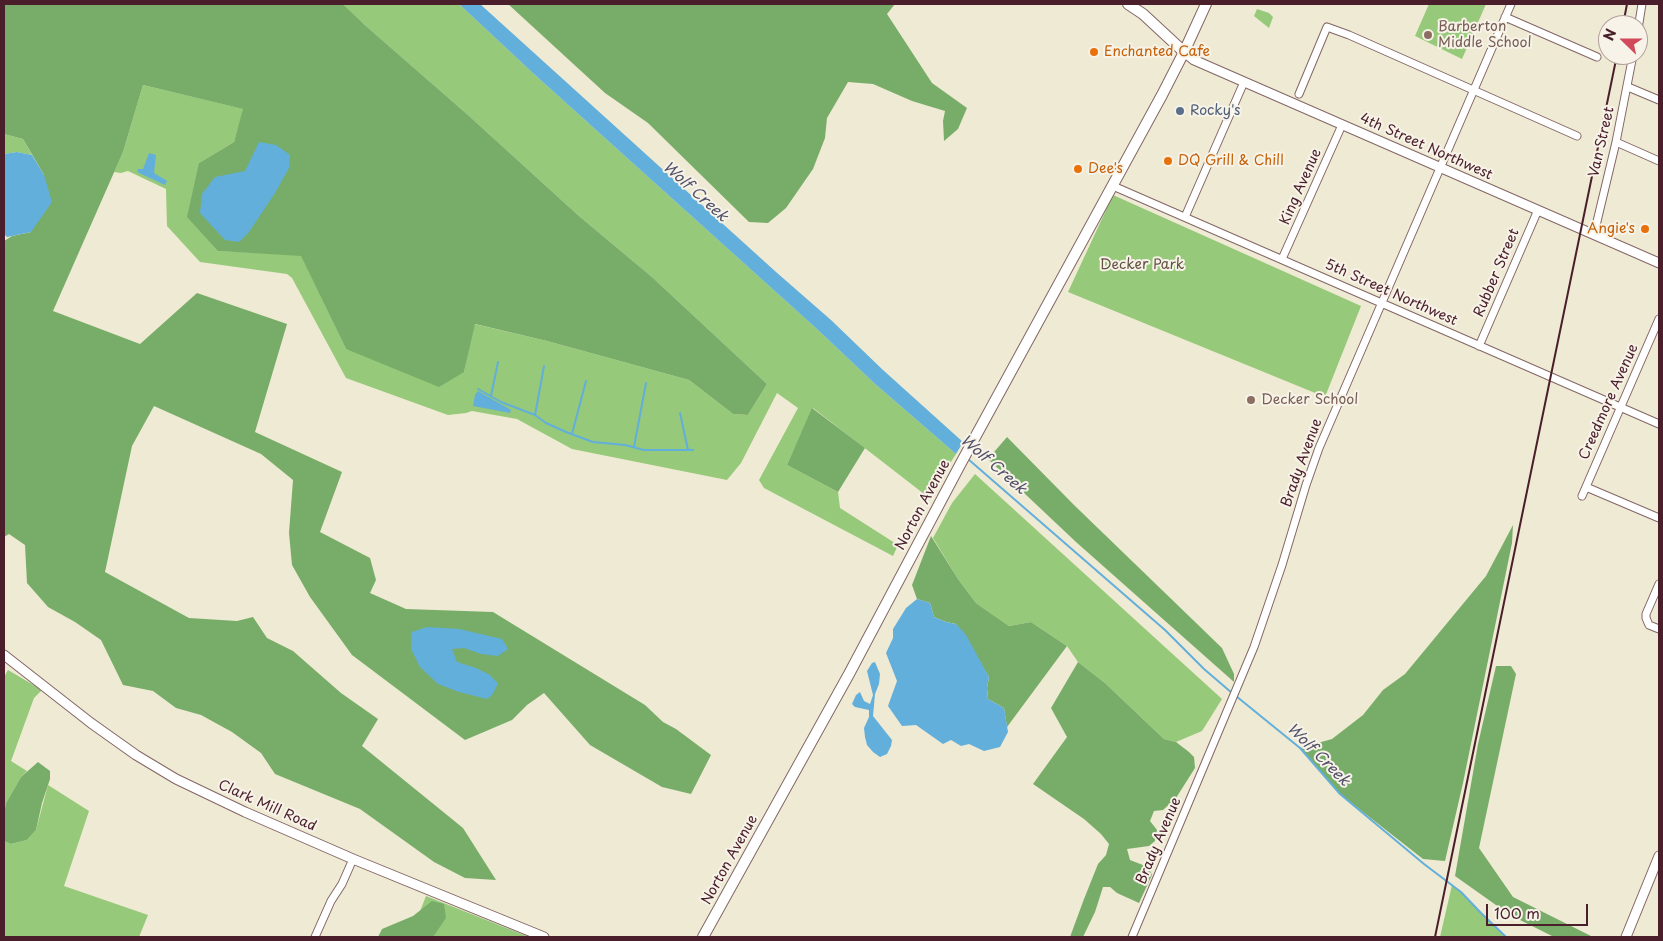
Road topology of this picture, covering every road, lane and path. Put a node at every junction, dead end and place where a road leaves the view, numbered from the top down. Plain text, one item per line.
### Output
1 (1128, 4) edge
2 (1206, 4) edge
3 (1511, 4) edge
4 (1505, 17) junction
5 (1184, 52) junction
6 (1597, 57) dead end
7 (1631, 65) edge
8 (1244, 82) junction
9 (1628, 87) junction
10 (1473, 90) junction
11 (1299, 94) dead end
12 (1659, 100) edge
13 (1342, 125) junction
14 (1577, 136) dead end
15 (1616, 142) junction
16 (1659, 161) edge
17 (1439, 167) junction
18 (1113, 186) junction
19 (1538, 210) junction
20 (1185, 217) junction
21 (1594, 234) junction
22 (1282, 259) junction
23 (1659, 263) edge
24 (1381, 303) junction
25 (1659, 319) edge
26 (1479, 346) junction
27 (1620, 407) junction
28 (1659, 424) edge
29 (1586, 487) junction
30 (1582, 496) dead end
31 (1659, 518) edge
32 (1659, 584) edge
33 (1659, 629) edge
34 (4, 655) edge
35 (1659, 856) edge
36 (353, 859) junction
37 (316, 937) edge
38 (544, 937) edge
39 (703, 937) edge
40 (1132, 937) edge
41 (1626, 937) edge

1 - 5 main road
2 - 5 main road, Norton Avenue
3 - 4 street, Brady Avenue
4 - 6 street
4 - 10 street, Brady Avenue
5 - 8 street, 4th Street Northwest
5 - 18 main road, Norton Avenue
7 - 9 street, Van Street
8 - 13 street, 4th Street Northwest
8 - 20 street
9 - 12 street
9 - 15 street, Van Street
10 - 11 street
10 - 14 street
10 - 17 street, Brady Avenue
13 - 17 street, 4th Street Northwest
13 - 22 street, King Avenue
15 - 16 street
15 - 21 street, Van Street
17 - 19 street, 4th Street Northwest
17 - 24 street, Brady Avenue
18 - 20 street, 5th Street Northwest
18 - 39 main road, Norton Avenue
19 - 21 street, 4th Street Northwest
19 - 26 street, Rubber Street
20 - 22 street, 5th Street Northwest
21 - 23 street, 4th Street Northwest
22 - 24 street, 5th Street Northwest
24 - 26 street, 5th Street Northwest
24 - 40 street, Brady Avenue
25 - 27 street, Creedmore Avenue
26 - 27 street, 5th Street Northwest
27 - 28 street, 5th Street Northwest
27 - 29 street, Creedmore Avenue
29 - 30 street, Creedmore Avenue
29 - 31 street
32 - 33 street
34 - 36 street, Clark Mill Road
35 - 41 street
36 - 37 street
36 - 38 street, Clark Mill Road

